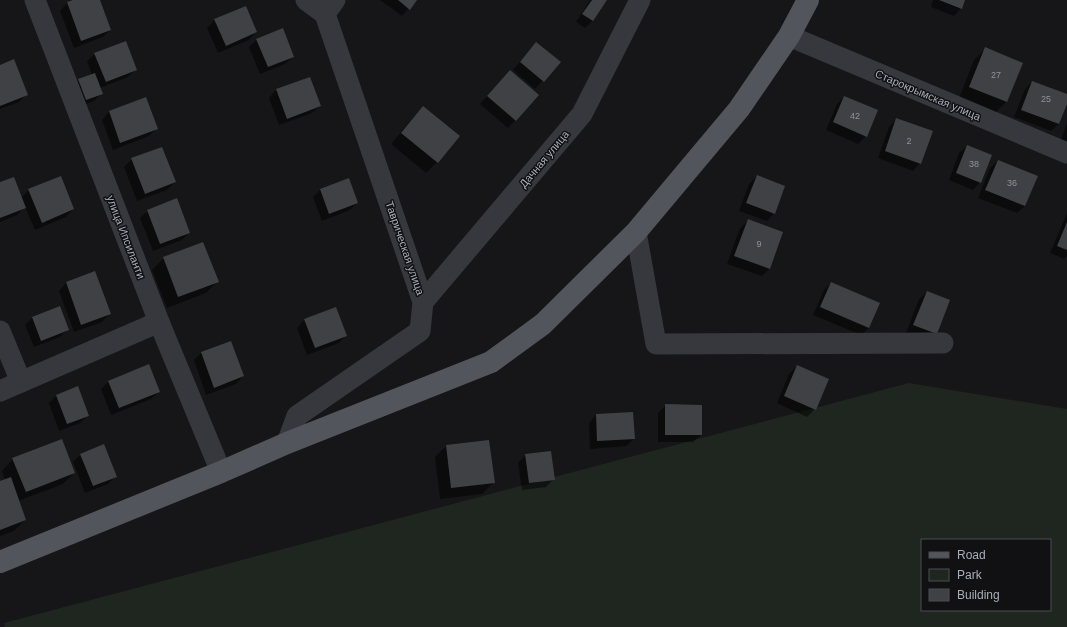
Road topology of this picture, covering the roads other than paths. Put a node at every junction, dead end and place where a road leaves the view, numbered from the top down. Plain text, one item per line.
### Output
1 (36, 0) edge
2 (306, 0) edge
3 (640, 0) edge
4 (808, 0) edge
5 (330, 7) edge
6 (789, 36) junction
7 (1067, 153) edge
8 (636, 232) junction
9 (423, 302) junction
10 (159, 322) junction
11 (0, 331) edge
12 (943, 343) dead end
13 (21, 382) junction
14 (0, 391) edge
15 (287, 443) junction
16 (220, 472) junction
17 (0, 562) edge

1 - 10 street, улица Ипсиланти
2 - 5 street
3 - 9 street, Дачная улица
4 - 6 main road
5 - 9 street, Таврическая улица
6 - 7 street, Старокрымская улица
6 - 8 main road
8 - 12 street
8 - 15 main road
9 - 15 street, Таврическая улица
10 - 13 street
10 - 16 street, улица Ипсиланти
11 - 13 street
13 - 14 street
15 - 16 main road
16 - 17 main road

